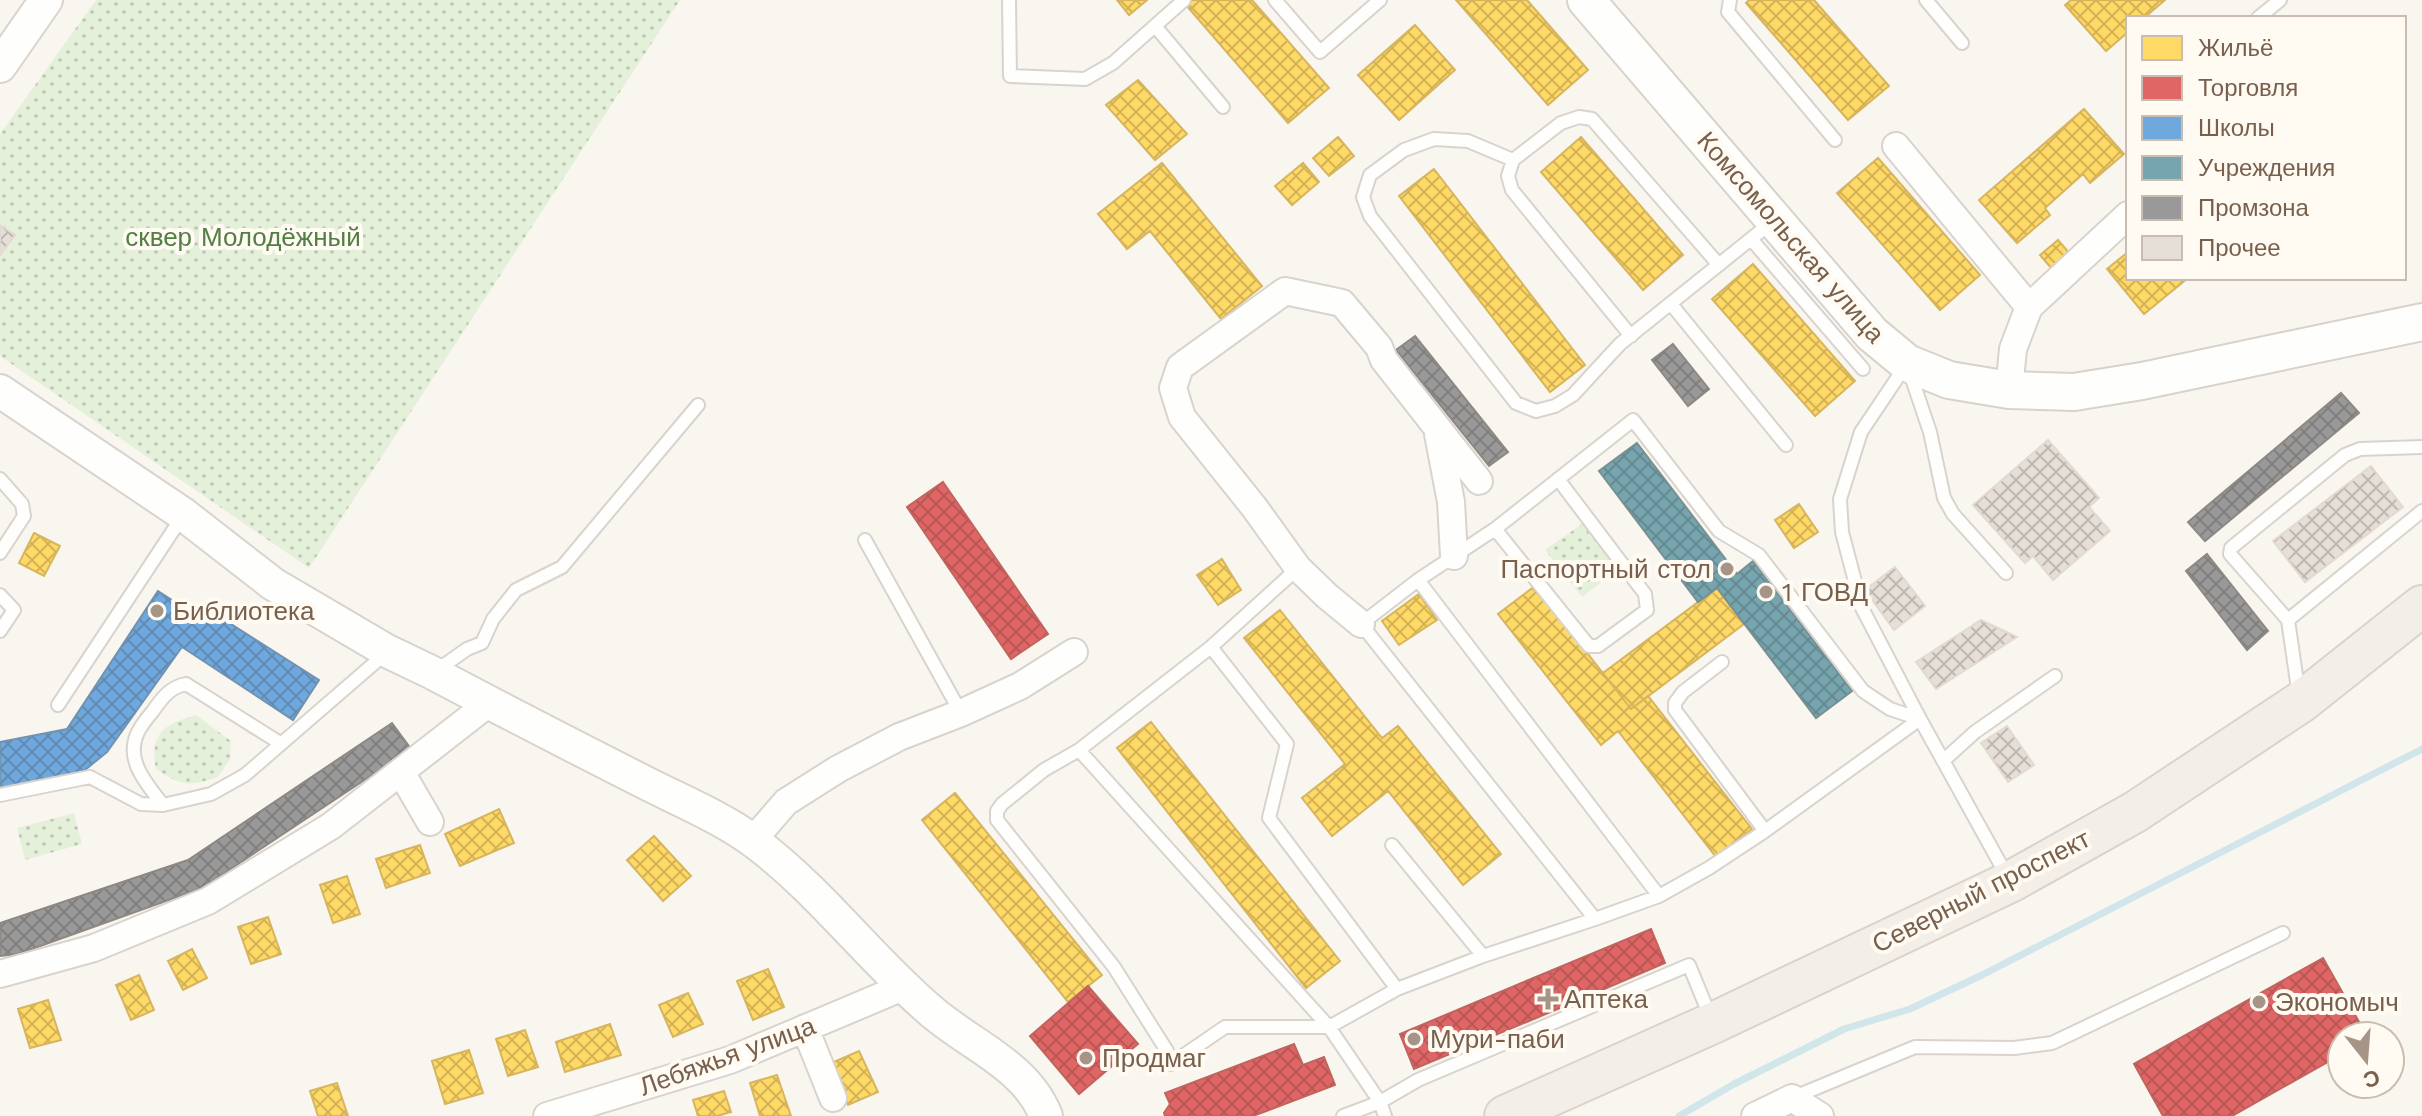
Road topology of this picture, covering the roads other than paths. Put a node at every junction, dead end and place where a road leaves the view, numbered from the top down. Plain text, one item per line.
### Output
1 (46, 0) edge
2 (1009, 0) edge
3 (1184, 0) edge
4 (1275, 0) edge
5 (1380, 0) edge
6 (1586, 0) edge
7 (1730, 0) edge
8 (1926, 0) edge
9 (2280, 0) edge
10 (2260, 16) edge
11 (1155, 26) junction
12 (1962, 43) dead end
13 (0, 66) edge
14 (1223, 107) dead end
15 (1835, 140) dead end
16 (1896, 146) dead end
17 (1513, 160) junction
18 (2126, 217) edge
19 (1763, 230) junction
20 (1719, 265) junction
21 (1671, 304) junction
22 (2029, 307) junction
23 (2422, 322) edge
24 (1631, 336) junction
25 (1907, 363) junction
26 (1863, 369) dead end
27 (2009, 390) junction
28 (7, 400) edge
29 (698, 405) dead end
30 (1436, 426) junction
31 (1786, 445) dead end
32 (2422, 447) edge
33 (0, 479) edge
34 (1558, 479) junction
35 (1479, 481) dead end
36 (2422, 511) edge
37 (183, 514) junction
38 (1495, 529) junction
39 (865, 540) dead end
40 (0, 553) edge
41 (1454, 556) junction
42 (1298, 568) junction
43 (2006, 573) dead end
44 (1418, 580) junction
45 (0, 595) edge
46 (2422, 606) edge
47 (2288, 620) junction
48 (1361, 624) junction
49 (0, 631) edge
50 (1211, 647) junction
51 (387, 651) junction
52 (1074, 652) dead end
53 (1722, 662) dead end
54 (433, 673) junction
55 (2055, 676) dead end
56 (2301, 702) junction
57 (489, 703) junction
58 (58, 705) dead end
59 (961, 713) junction
60 (1920, 719) junction
61 (280, 743) junction
62 (1079, 750) junction
63 (1943, 761) junction
64 (401, 772) junction
65 (0, 795) edge
66 (163, 805) junction
67 (430, 822) dead end
68 (1765, 831) junction
69 (753, 840) junction
70 (1392, 845) dead end
71 (2010, 882) junction
72 (1659, 896) junction
73 (1595, 919) junction
74 (2283, 933) dead end
75 (1483, 956) junction
76 (0, 974) edge
77 (903, 987) junction
78 (1397, 989) junction
79 (1713, 1023) junction
80 (1329, 1027) junction
81 (805, 1028) junction
82 (833, 1098) dead end
83 (1792, 1098) junction
84 (1380, 1102) junction
85 (547, 1116) edge
86 (1046, 1116) edge
87 (1343, 1116) edge
88 (1385, 1116) edge
89 (1505, 1116) edge
90 (1755, 1116) edge
91 (1820, 1116) edge

1 - 13 street
2 - 11 lane
3 - 11 lane
4 - 5 lane
6 - 19 main road, Комсомольская улица
7 - 15 lane
8 - 12 lane
9 - 10 lane
11 - 14 lane
16 - 22 street
17 - 20 lane
17 - 24 lane
17 - 24 lane
18 - 22 street
19 - 20 lane
19 - 25 main road, Комсомольская улица
19 - 26 lane
20 - 21 lane
21 - 24 lane
21 - 31 lane
22 - 27 street
23 - 27 main road, Комсомольская улица
25 - 27 main road, Комсомольская улица
25 - 43 lane
25 - 60 lane
28 - 37 street
29 - 54 lane
30 - 35 street
30 - 41 street
30 - 42 street
32 - 47 lane
33 - 40 lane
34 - 38 lane
34 - 38 lane
34 - 60 lane
36 - 47 lane
37 - 51 street
37 - 58 lane
38 - 41 lane
39 - 59 lane
41 - 44 lane
42 - 48 street
42 - 50 lane
44 - 48 lane
44 - 72 lane
45 - 49 lane
46 - 56 main road, Северный проспект
47 - 56 lane
48 - 73 lane
50 - 62 lane
50 - 78 lane
51 - 54 street
51 - 61 lane
52 - 59 street
53 - 68 lane
54 - 57 street
55 - 63 lane
56 - 71 main road, Северный проспект
57 - 64 street
57 - 69 street
59 - 69 street
60 - 63 lane
60 - 68 lane
61 - 66 lane
61 - 66 lane
62 - 80 lane
62 - 80 lane
63 - 71 lane
64 - 67 street
64 - 76 street
65 - 66 lane
68 - 72 lane
69 - 77 street
70 - 75 lane
71 - 79 main road, Северный проспект
72 - 73 lane
73 - 75 lane
74 - 83 lane
75 - 78 lane
77 - 81 street, Лебяжья улица
77 - 86 street
78 - 80 lane
79 - 84 lane
79 - 89 main road, Северный проспект
80 - 84 lane
81 - 82 street
81 - 85 street, Лебяжья улица
83 - 90 street
83 - 91 street
84 - 87 lane
84 - 88 lane

